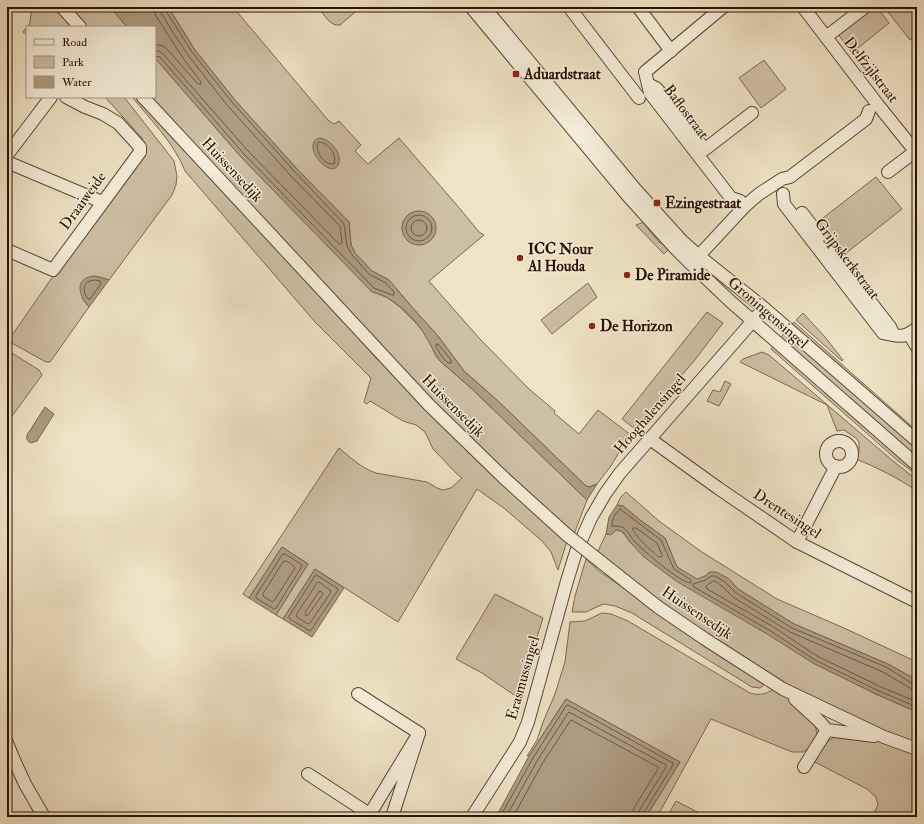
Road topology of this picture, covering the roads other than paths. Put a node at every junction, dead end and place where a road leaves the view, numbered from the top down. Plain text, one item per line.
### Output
1 (62, 7) edge
2 (471, 7) edge
3 (484, 7) edge
4 (569, 7) edge
5 (638, 7) edge
6 (723, 7) edge
7 (803, 7) edge
8 (865, 7) edge
9 (79, 26) edge
10 (826, 37) junction
11 (671, 50) junction
12 (648, 84) junction
13 (50, 98) edge
14 (68, 98) edge
15 (144, 98) edge
16 (638, 98) dead end
17 (873, 108) junction
18 (752, 113) dead end
19 (704, 150) junction
20 (916, 151) edge
21 (7, 155) edge
22 (7, 162) edge
23 (888, 172) dead end
24 (778, 181) junction
25 (102, 202) junction
26 (743, 203) junction
27 (7, 250) edge
28 (695, 260) junction
29 (764, 308) junction
30 (753, 321) junction
31 (913, 331) edge
32 (917, 347) edge
33 (650, 439) junction
34 (917, 441) edge
35 (917, 465) edge
36 (836, 466) dead end
37 (797, 542) junction
38 (576, 552) joint
39 (917, 602) edge
40 (783, 689) junction
41 (358, 694) dead end
42 (827, 730) junction
43 (420, 733) junction
44 (884, 737) junction
45 (7, 743) edge
46 (917, 748) edge
47 (804, 767) dead end
48 (308, 774) dead end
49 (481, 803) junction
50 (371, 816) edge
51 (44, 817) edge
52 (392, 817) edge
53 (472, 817) edge
54 (476, 817) edge

1 - 9 street
2 - 28 street, Groningensingel
3 - 28 street, Groningensingel
4 - 16 street
5 - 11 street
6 - 11 street, Baflostraat
7 - 10 street, Delfzijlstraat
8 - 10 street
10 - 17 street, Delfzijlstraat
11 - 12 street, Baflostraat
12 - 19 street
12 - 26 street, Baflostraat
13 - 21 street
14 - 25 street, Draaiweide
15 - 40 street, Huissensedijk, bridge
17 - 20 street, Delfzijlstraat
17 - 24 street
18 - 19 street
19 - 26 street
20 - 23 street
22 - 25 street
24 - 26 street
24 - 31 street, Grijpskerkstraat
25 - 27 street, Draaiweide
26 - 28 street
28 - 29 street, Groningensingel
28 - 30 street, Groningensingel
29 - 30 street, Hooghalensingel
29 - 34 street, Groningensingel
30 - 33 street, Hooghalensingel
30 - 35 street, Groningensingel
31 - 32 street
33 - 37 street, Drentesingel
33 - 38 street, Hooghalensingel
36 - 37 street
37 - 39 street, Drentesingel
38 - 49 street, Erasmussingel
40 - 42 street, Huissensedijk
40 - 44 street, Huissensedijk
41 - 43 street
42 - 44 street, Huissensedijk
42 - 47 street
43 - 50 street
43 - 52 street
44 - 46 street, Huissensedijk
45 - 51 street
48 - 50 street
49 - 53 street, Erasmussingel
49 - 54 street, Erasmussingel

